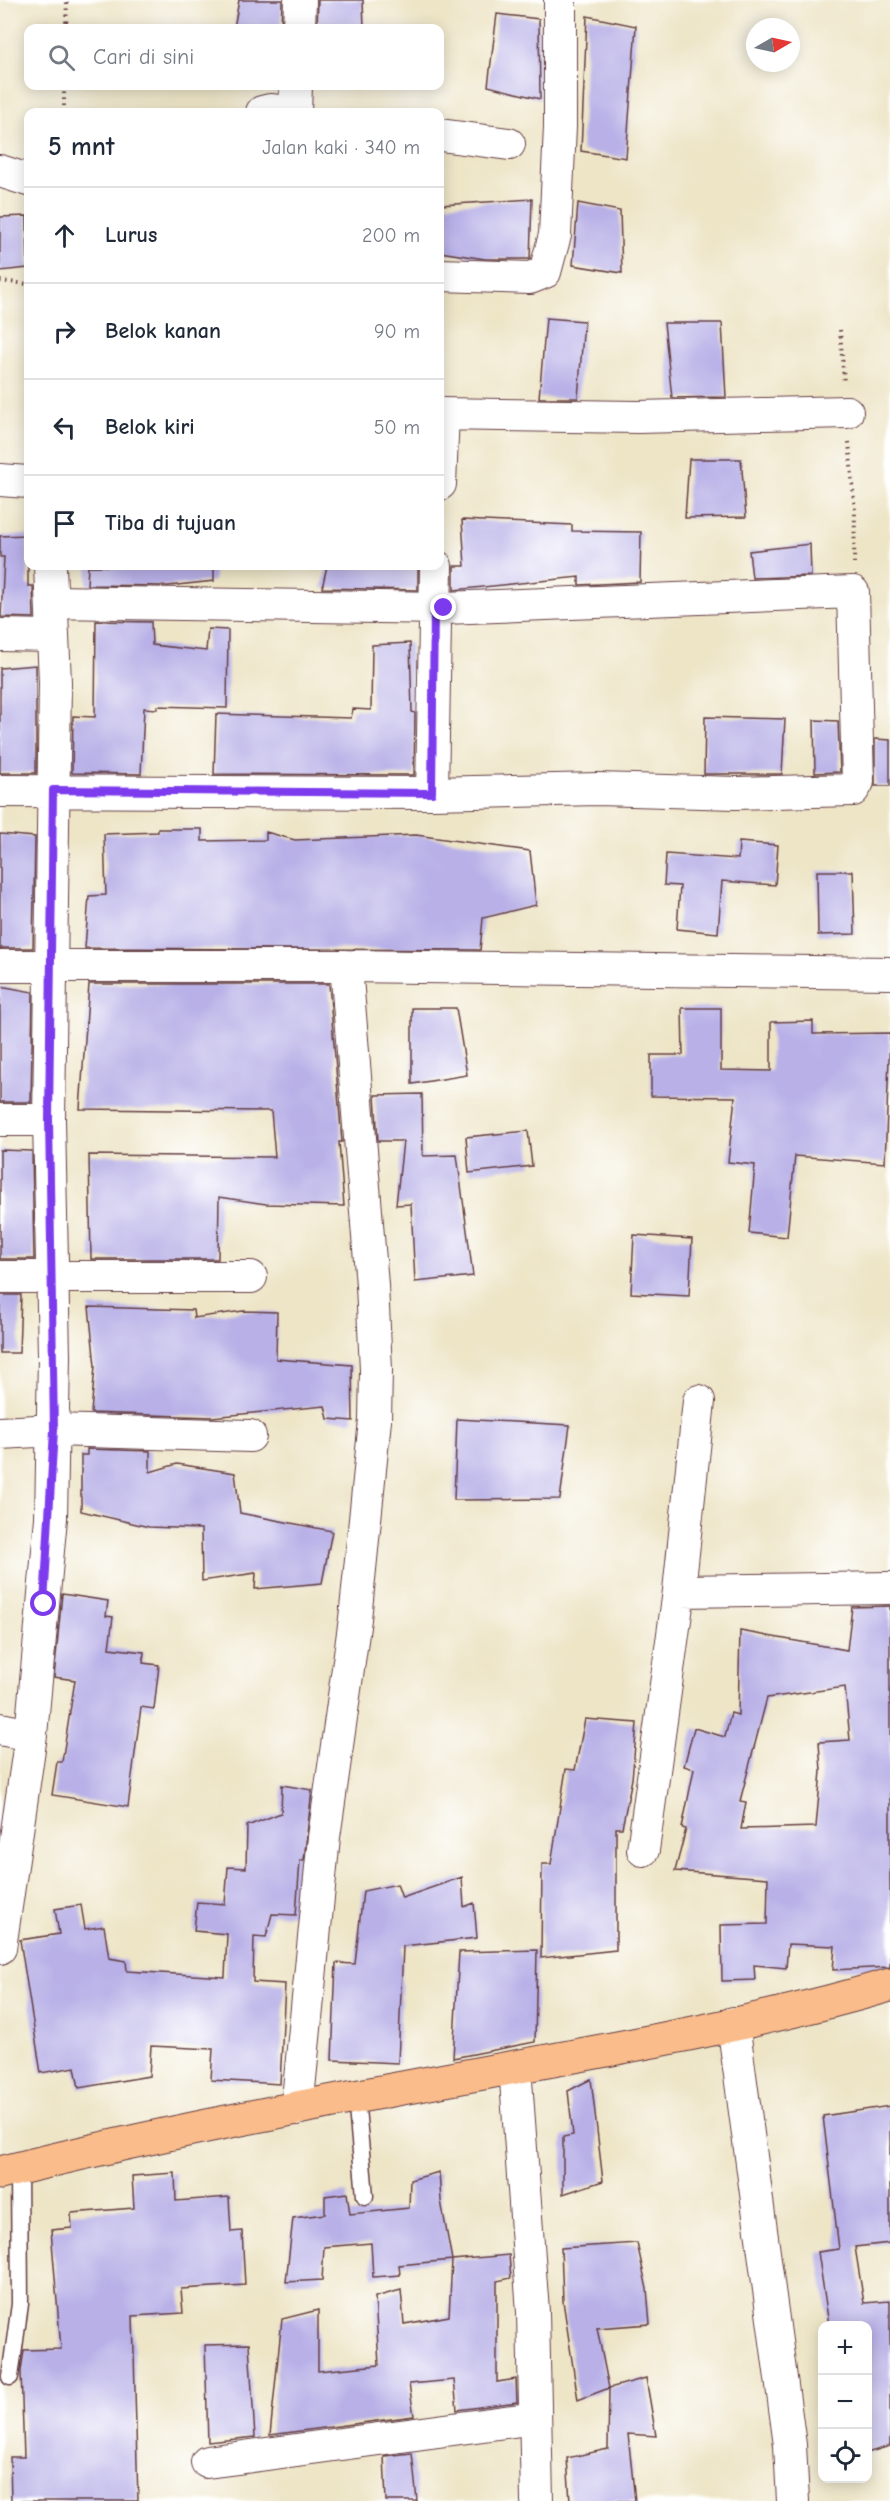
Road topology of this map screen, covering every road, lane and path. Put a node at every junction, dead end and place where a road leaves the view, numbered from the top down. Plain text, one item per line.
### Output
1 (67, 0) edge
2 (300, 0) edge
3 (560, 0) edge
4 (66, 24) edge
5 (299, 24) edge
6 (64, 90) edge
7 (296, 90) edge
8 (63, 108) edge
9 (295, 108) edge
10 (444, 136) edge
11 (509, 144) dead end
12 (0, 171) edge
13 (24, 179) edge
14 (444, 275) edge
15 (0, 281) edge
16 (24, 284) edge
17 (840, 330) dead end
18 (847, 412) junction
19 (444, 414) edge
20 (0, 480) edge
21 (24, 482) edge
22 (50, 570) edge
23 (436, 570) edge
24 (853, 592) junction
25 (52, 602) junction
26 (434, 608) junction
27 (0, 634) edge
28 (54, 636) junction
29 (53, 790) junction
30 (0, 791) edge
31 (432, 793) junction
32 (0, 966) edge
33 (52, 966) junction
34 (346, 966) junction
35 (890, 974) edge
36 (0, 1120) edge
37 (49, 1120) junction
38 (52, 1276) junction
39 (0, 1277) edge
40 (251, 1277) dead end
41 (699, 1401) dead end
42 (54, 1430) junction
43 (0, 1433) edge
44 (250, 1436) dead end
45 (890, 1588) edge
46 (679, 1591) junction
47 (0, 1729) edge
48 (31, 1735) junction
49 (643, 1850) dead end
50 (0, 1948) edge
51 (890, 1985) edge
52 (733, 2023) junction
53 (514, 2067) junction
54 (356, 2097) junction
55 (297, 2109) junction
56 (10, 2171) edge
57 (365, 2196) dead end
58 (10, 2377) dead end
59 (535, 2418) junction
60 (207, 2462) dead end
61 (537, 2501) edge
62 (793, 2501) edge

1 - 4 path
2 - 5 street
3 - 14 street
6 - 8 path
7 - 9 street
10 - 11 street
12 - 13 street
15 - 16 path
17 - 18 path
18 - 19 street
18 - 24 path
20 - 21 street
22 - 25 street
23 - 26 street
24 - 26 street
24 - 31 street
25 - 26 street
25 - 28 street
26 - 31 street
27 - 28 street
28 - 29 street
29 - 30 street
29 - 31 street
29 - 33 street
32 - 33 street
33 - 34 street
33 - 37 street
34 - 35 street
34 - 55 street
36 - 37 street
37 - 38 street
38 - 39 street
38 - 40 street
38 - 42 street
41 - 46 street
42 - 43 street
42 - 44 street
42 - 48 street
45 - 46 street
46 - 49 street
47 - 48 street
48 - 50 street
51 - 52 highway
52 - 53 highway
52 - 62 street
53 - 54 highway
53 - 59 street
54 - 55 highway
54 - 57 lane
55 - 56 highway
56 - 58 lane
59 - 60 street
59 - 61 street

